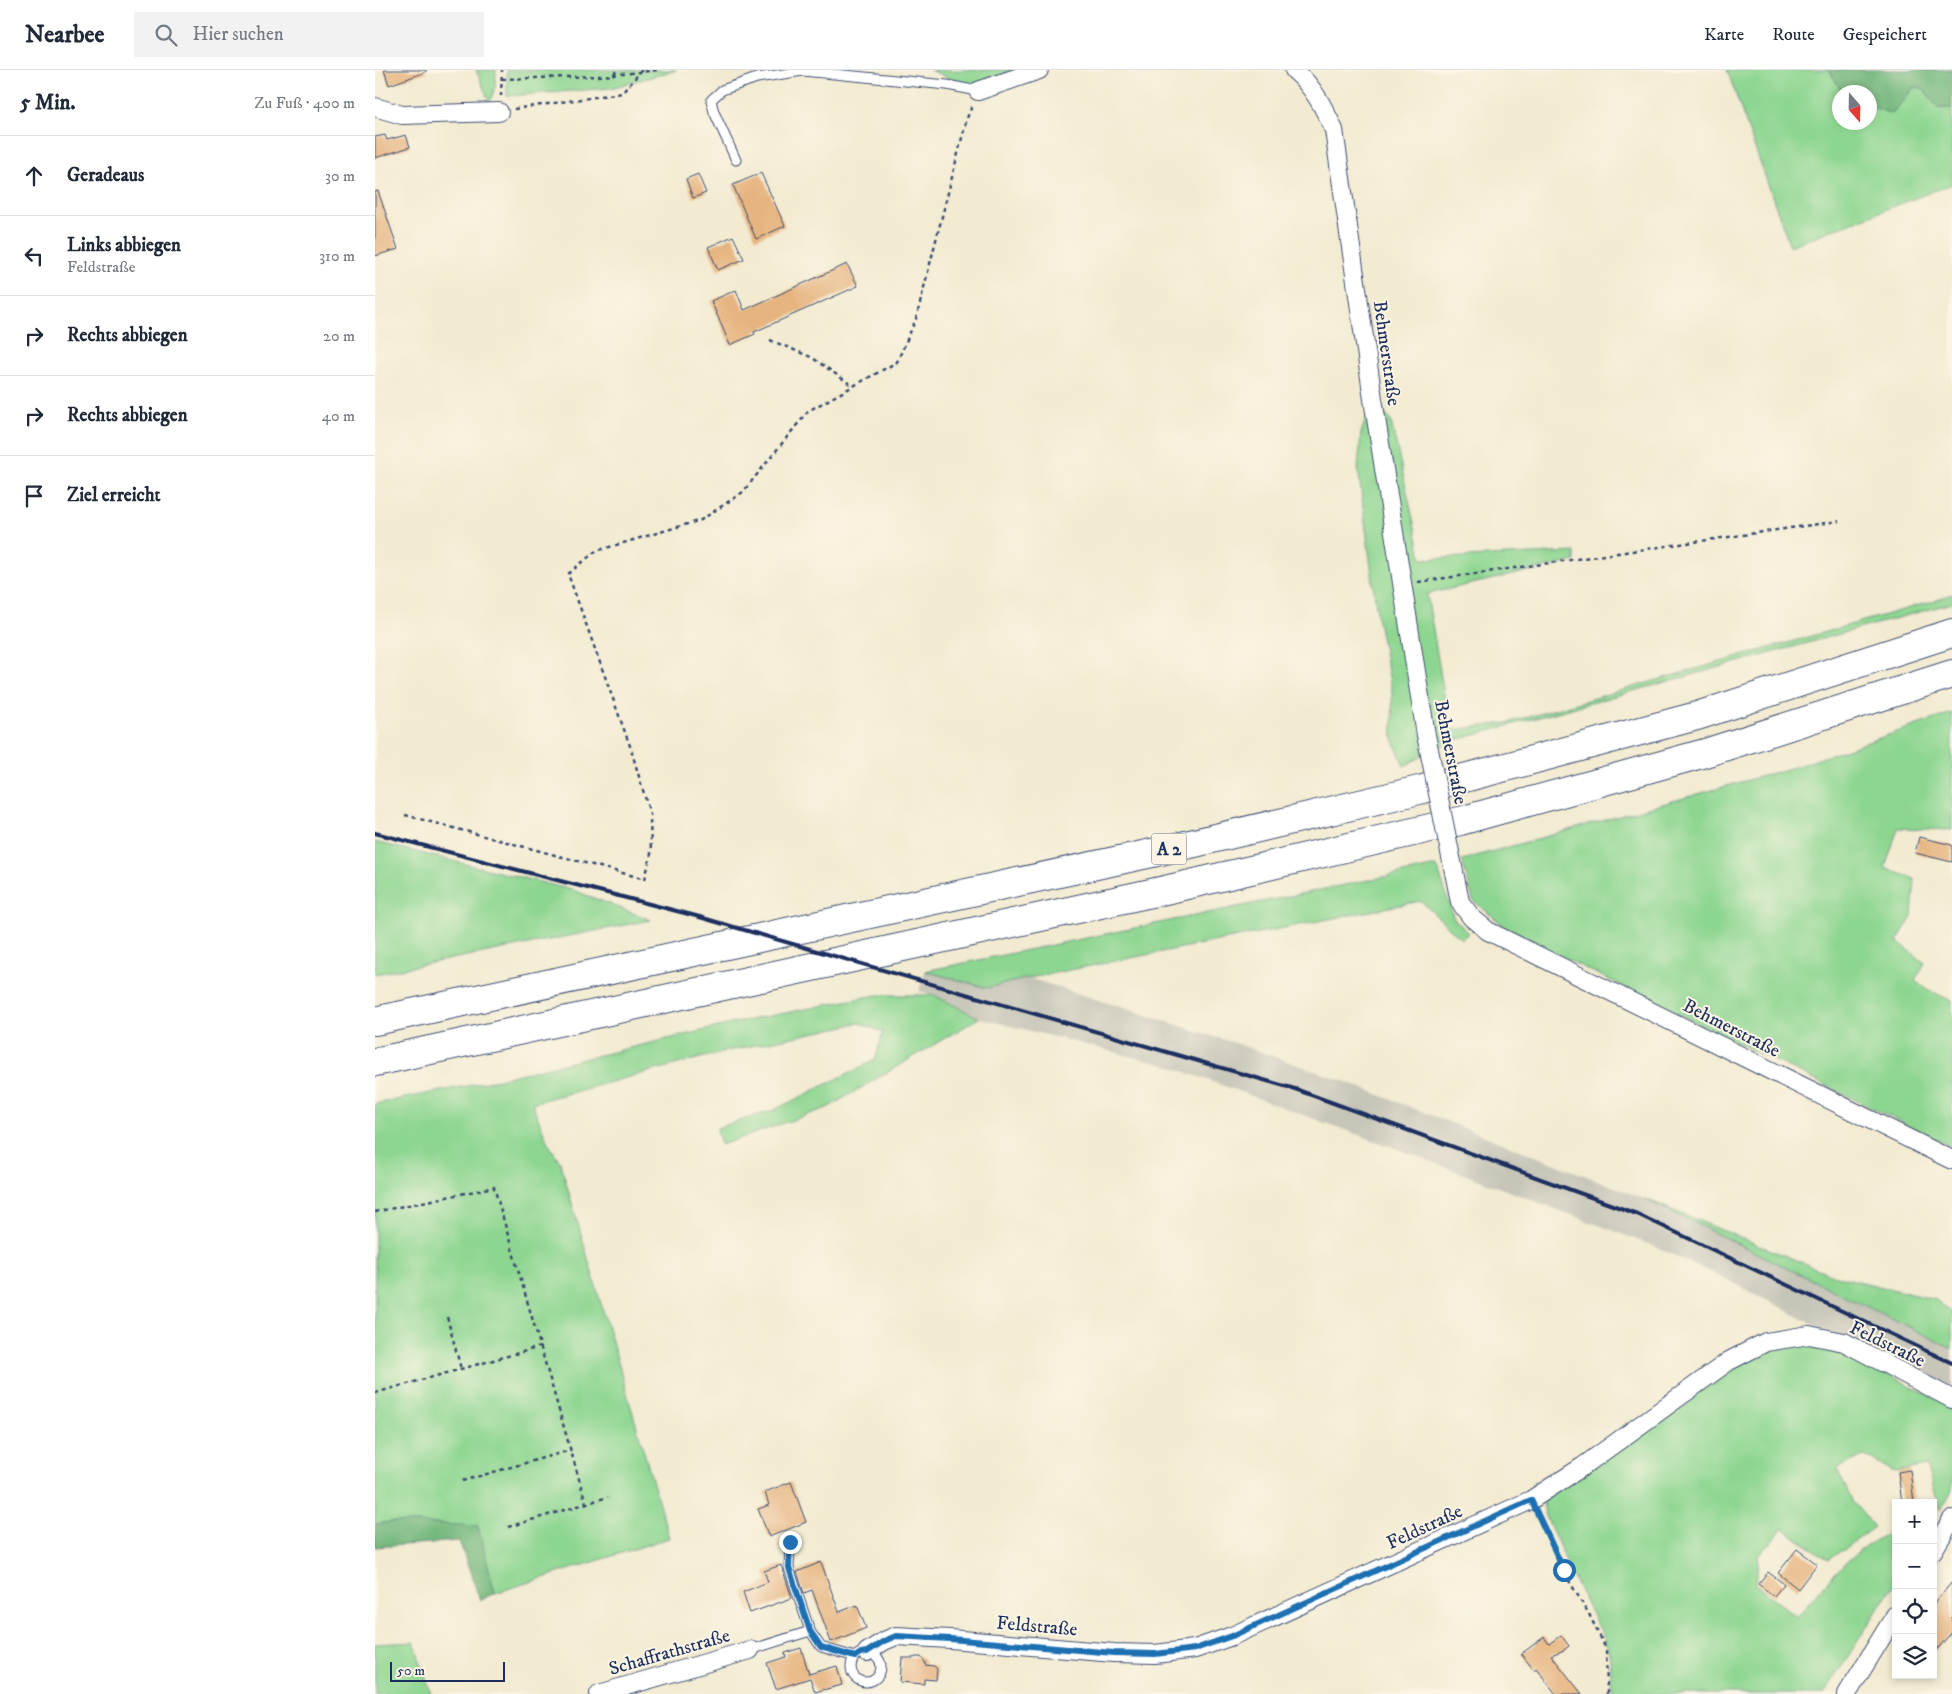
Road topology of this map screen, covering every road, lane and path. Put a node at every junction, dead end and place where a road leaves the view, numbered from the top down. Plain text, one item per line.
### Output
1 (502, 70) edge
2 (617, 70) edge
3 (658, 70) edge
4 (1039, 70) edge
5 (1294, 70) edge
6 (641, 72) edge
7 (613, 75) junction
8 (502, 79) junction
9 (978, 91) junction
10 (375, 107) edge
11 (499, 112) junction
12 (736, 160) dead end
13 (770, 340) dead end
14 (853, 386) junction
15 (1839, 521) dead end
16 (1402, 584) junction
17 (1952, 633) edge
18 (1952, 674) edge
19 (405, 814) dead end
20 (375, 1021) edge
21 (375, 1062) edge
22 (1952, 1160) edge
23 (375, 1212) edge
24 (447, 1318) dead end
25 (540, 1347) junction
26 (461, 1369) junction
27 (375, 1393) edge
28 (1952, 1399) edge
29 (571, 1450) junction
30 (462, 1481) dead end
31 (608, 1496) dead end
32 (1531, 1500) junction
33 (586, 1503) junction
34 (1952, 1519) edge
35 (507, 1527) dead end
36 (790, 1542) dead end
37 (1942, 1544) edge
38 (1892, 1621) edge
39 (810, 1631) junction
40 (750, 1650) joint
41 (861, 1655) joint
42 (599, 1694) edge
43 (1607, 1694) edge
44 (1847, 1694) edge

1 - 8 path
2 - 7 path
3 - 6 path
4 - 9 street
5 - 16 street, Behmerstraße
6 - 7 path
6 - 11 path
7 - 8 path
8 - 11 path
9 - 12 lane
9 - 14 path
10 - 11 street
13 - 14 path
14 - 19 path
15 - 16 path
16 - 22 street, Behmerstraße, bridge
17 - 20 highway, A 2
18 - 21 highway, A 2
23 - 25 path
24 - 26 path
25 - 26 path
25 - 29 path
26 - 27 path
28 - 32 street, Feldstraße
29 - 30 path
29 - 33 path
31 - 33 path
32 - 41 street, Feldstraße
32 - 43 path
33 - 35 path
34 - 37 street
36 - 39 lane
38 - 44 street
39 - 40 lane
39 - 41 lane
40 - 42 street, Schaffrathstraße

